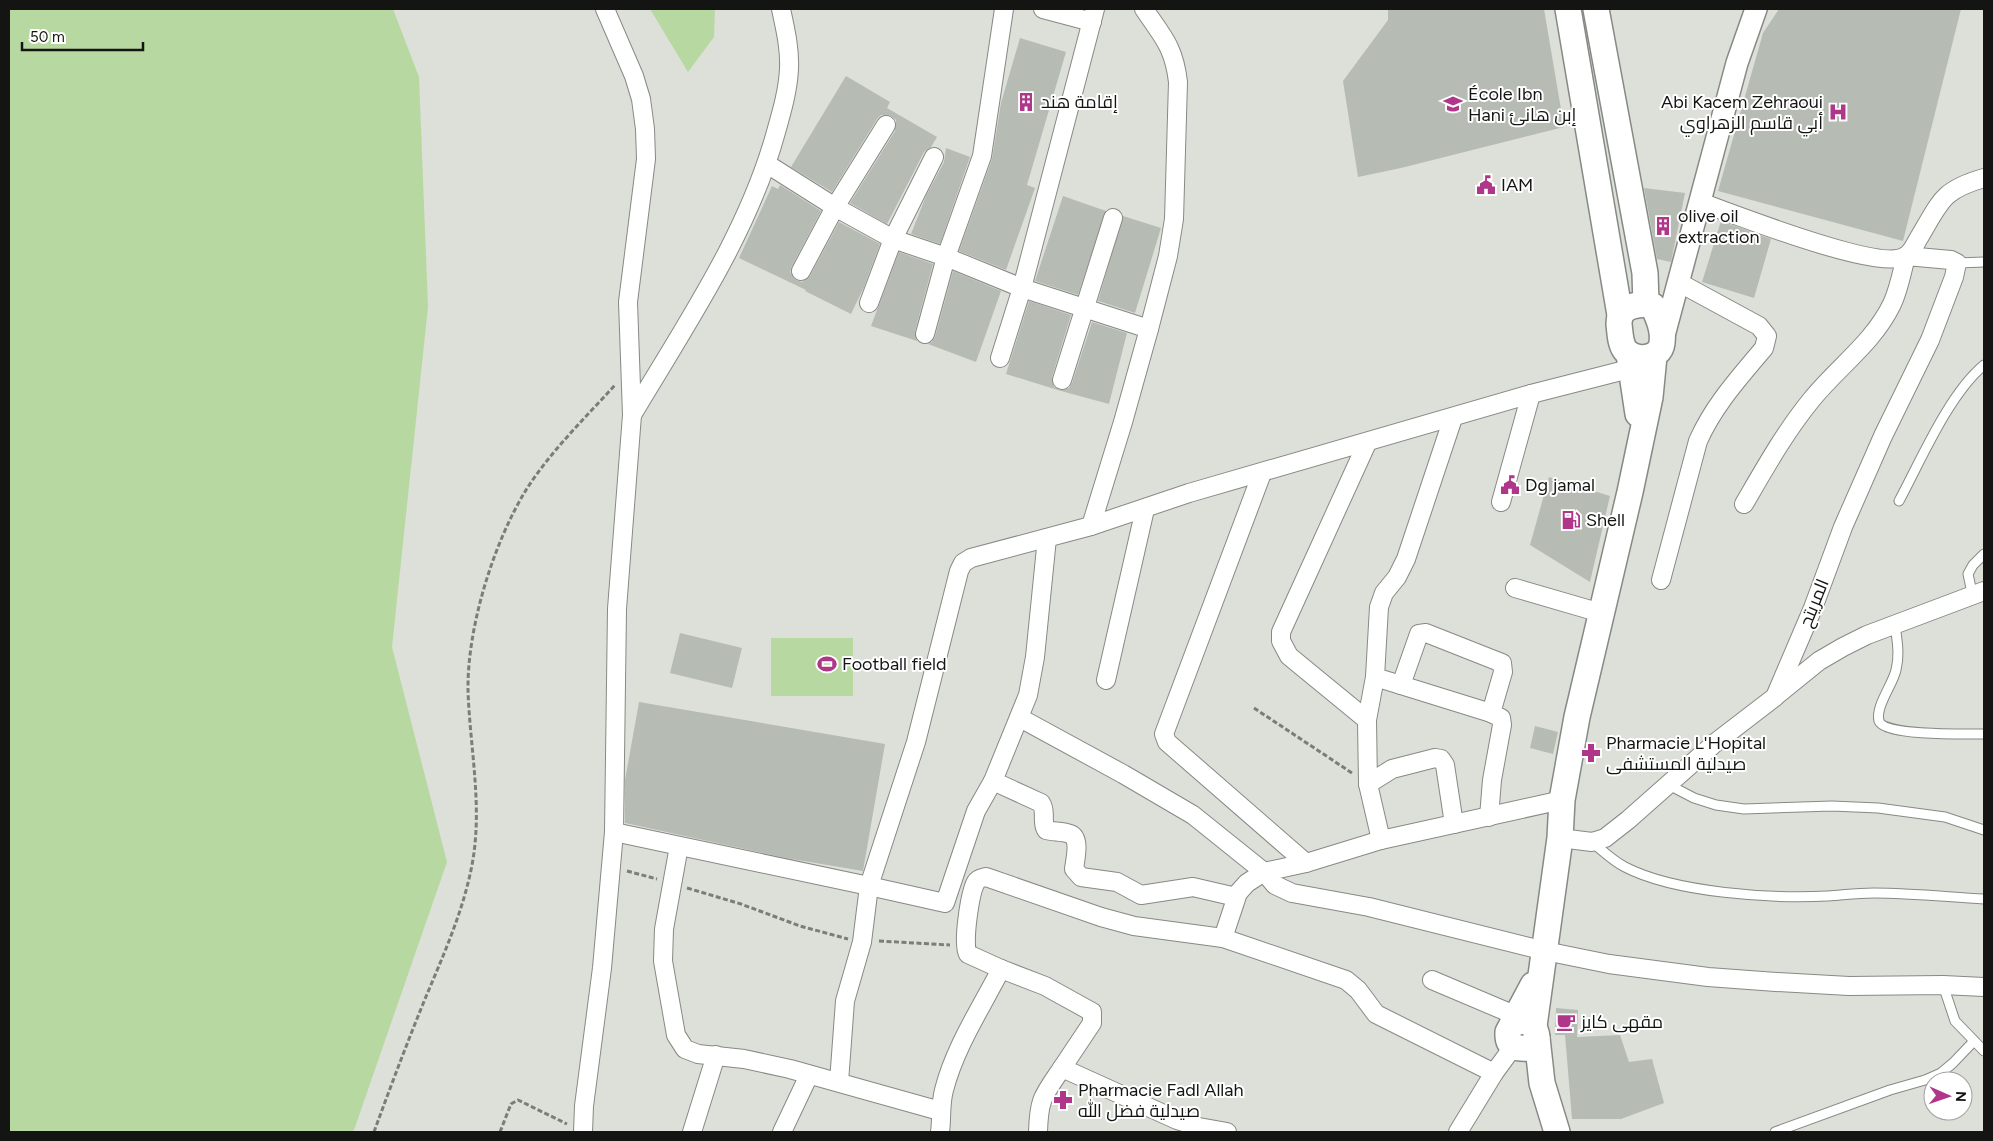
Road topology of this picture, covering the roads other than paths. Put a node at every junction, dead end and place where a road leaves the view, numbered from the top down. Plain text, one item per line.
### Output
1 (605, 9) edge
2 (781, 9) edge
3 (1004, 9) edge
4 (1043, 9) edge
5 (1144, 9) edge
6 (1568, 9) edge
7 (1596, 9) edge
8 (1756, 9) edge
9 (1093, 15) edge
10 (886, 125) dead end
11 (934, 157) dead end
12 (767, 164) junction
13 (1984, 178) edge
14 (1700, 202) junction
15 (835, 208) junction
16 (1113, 218) dead end
17 (893, 239) junction
18 (1906, 256) junction
19 (946, 258) junction
20 (1984, 262) edge
21 (1957, 263) junction
22 (801, 271) dead end
23 (1678, 282) junction
24 (1022, 288) junction
25 (869, 303) dead end
26 (1649, 305) junction
27 (1083, 308) junction
28 (1620, 315) junction
29 (1149, 329) junction
30 (925, 334) dead end
31 (1644, 355) junction
32 (1000, 358) dead end
33 (1984, 365) edge
34 (1062, 380) dead end
35 (1531, 394) junction
36 (632, 415) junction
37 (1453, 418) junction
38 (1366, 443) junction
39 (1262, 473) junction
40 (1899, 501) dead end
41 (1501, 502) dead end
42 (1744, 504) dead end
43 (1146, 509) junction
44 (1091, 526) junction
45 (1046, 538) junction
46 (1984, 554) edge
47 (1661, 580) dead end
48 (1514, 588) dead end
49 (1980, 592) edge
50 (1601, 612) junction
51 (1894, 624) junction
52 (1375, 677) junction
53 (1106, 680) dead end
54 (1401, 685) junction
55 (1775, 697) junction
56 (1491, 713) junction
57 (1020, 718) junction
58 (1367, 720) junction
59 (1984, 734) edge
60 (993, 781) junction
61 (1368, 784) junction
62 (1669, 785) junction
63 (1562, 800) junction
64 (1490, 817) junction
65 (1454, 824) junction
66 (1984, 830) edge
67 (614, 832) junction
68 (1560, 838) junction
69 (1381, 840) junction
70 (1592, 842) junction
71 (679, 846) junction
72 (1306, 862) junction
73 (1264, 872) junction
74 (869, 886) junction
75 (1236, 897) junction
76 (1984, 900) edge
77 (1223, 938) junction
78 (1543, 960) junction
79 (1002, 969) junction
80 (1432, 980) dead end
81 (1943, 985) junction
82 (1984, 988) edge
83 (1522, 1033) junction
84 (1974, 1041) junction
85 (1984, 1051) edge
86 (716, 1054) junction
87 (1062, 1068) junction
88 (1494, 1072) junction
89 (809, 1074) junction
90 (839, 1082) junction
91 (940, 1110) junction
92 (583, 1132) edge
93 (692, 1132) edge
94 (782, 1132) edge
95 (940, 1132) edge
96 (1038, 1132) edge
97 (1227, 1132) edge
98 (1458, 1132) edge
99 (1557, 1132) edge
100 (1775, 1132) edge

1 - 36 street
2 - 12 street
3 - 19 street
4 - 9 street
5 - 29 street
6 - 28 main road
7 - 26 main road
8 - 14 street
9 - 24 street
10 - 15 street
11 - 17 street
12 - 15 street
12 - 36 street
13 - 18 street
14 - 18 street
14 - 23 street
15 - 17 street
15 - 22 street
16 - 27 street
17 - 19 street
17 - 25 street
18 - 21 street
18 - 42 street
19 - 24 street
19 - 30 street
20 - 21 lane
21 - 55 street, المريتح
23 - 26 street
23 - 31 street
23 - 47 street
24 - 27 street
24 - 32 street
26 - 28 main road
26 - 31 main road
27 - 29 street
27 - 34 street
28 - 31 main road
29 - 44 street
31 - 35 street
31 - 50 main road
33 - 40 lane
35 - 37 street
35 - 41 street
36 - 67 street
37 - 38 street
37 - 52 street
38 - 39 street
38 - 58 street
39 - 43 street
39 - 72 street
43 - 44 street
43 - 53 street
44 - 45 street
45 - 57 street
45 - 74 street
46 - 49 lane
48 - 50 street
49 - 51 street
50 - 63 main road
51 - 55 street
51 - 59 lane
52 - 54 street
52 - 58 street
54 - 56 street
54 - 56 street
55 - 62 street, المريتح
56 - 64 street
57 - 60 street
57 - 73 street
58 - 61 street
60 - 74 street
60 - 75 street
61 - 65 street
61 - 69 street
62 - 66 lane
62 - 70 street, المريتح
63 - 64 street
63 - 68 main road
64 - 65 street
65 - 69 street
67 - 71 street
67 - 92 street
68 - 70 street
68 - 78 main road
69 - 72 street
70 - 76 lane
71 - 74 street
71 - 86 street
72 - 73 street
73 - 75 street
73 - 78 street
74 - 90 street
75 - 77 street
77 - 79 street
77 - 88 street
78 - 81 street
78 - 83 main road
79 - 87 street
79 - 91 street
80 - 83 street
81 - 82 street
81 - 84 lane
83 - 88 street
83 - 99 main road
84 - 85 lane
84 - 100 lane
86 - 89 street
86 - 93 street
87 - 96 street
87 - 97 street
88 - 98 street
89 - 90 street
89 - 94 street
90 - 91 street
91 - 95 street

